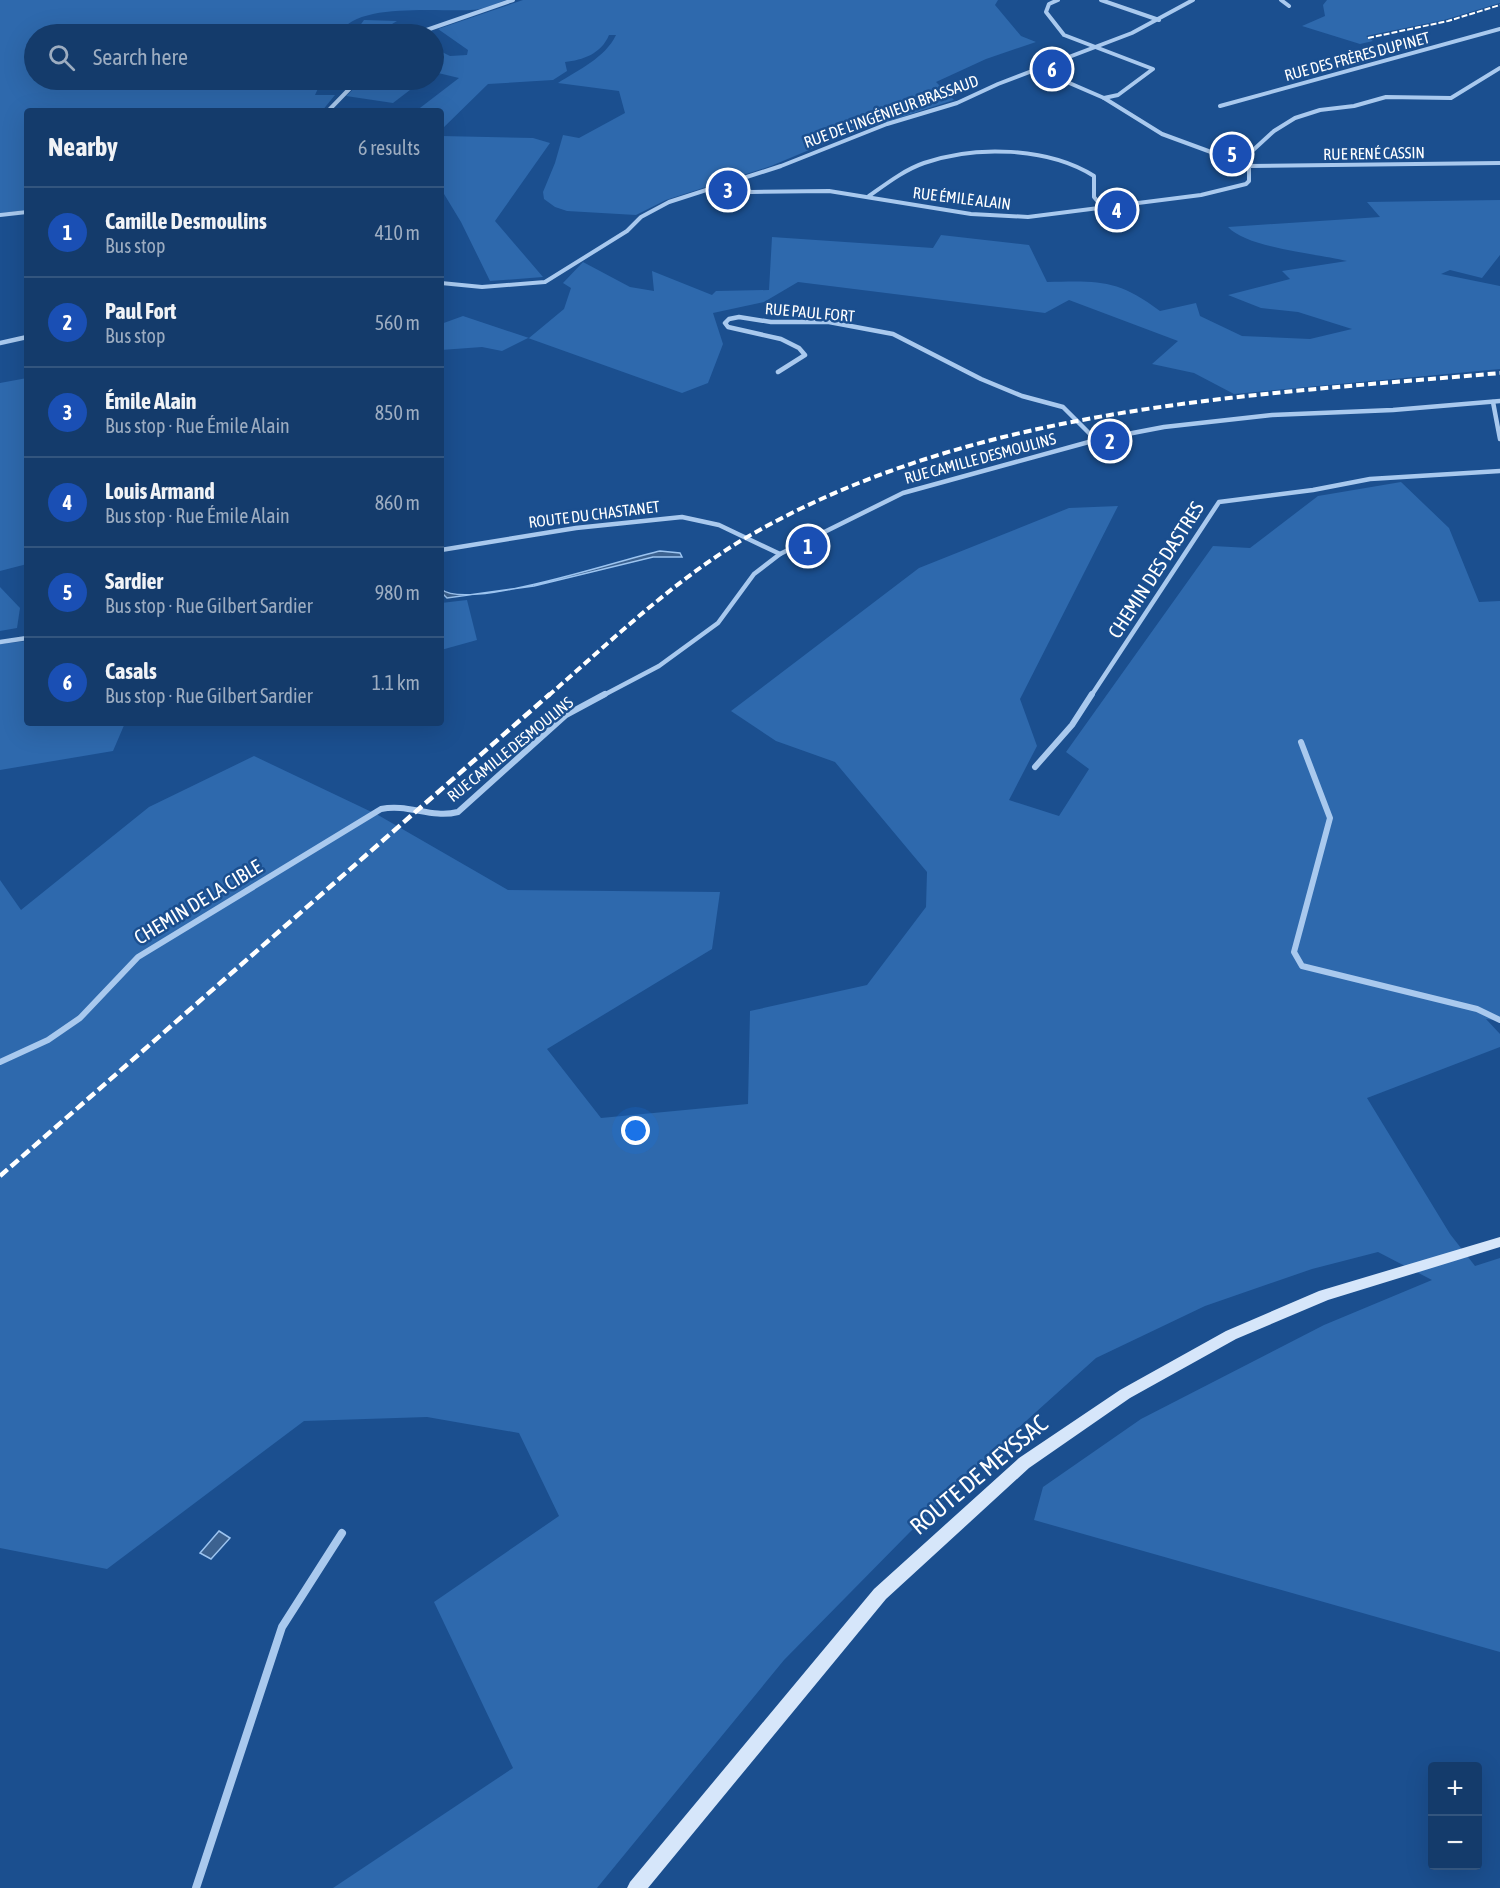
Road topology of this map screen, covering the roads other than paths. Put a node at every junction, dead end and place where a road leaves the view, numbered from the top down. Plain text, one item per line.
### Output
1 (513, 0) edge
2 (1058, 0) edge
3 (1101, 0) edge
4 (1193, 0) edge
5 (1281, 0) edge
6 (1289, 6) dead end
7 (1159, 20) junction
8 (443, 24) edge
9 (1500, 29) edge
10 (1095, 47) junction
11 (1500, 68) edge
12 (1036, 69) junction
13 (348, 90) edge
14 (1104, 98) junction
15 (1220, 106) dead end
16 (331, 108) edge
17 (1239, 163) junction
18 (1500, 163) edge
19 (1249, 166) junction
20 (726, 183) junction
21 (869, 196) junction
22 (1104, 209) junction
23 (24, 212) edge
24 (0, 215) edge
25 (444, 284) edge
26 (24, 338) edge
27 (0, 343) edge
28 (778, 372) dead end
29 (1500, 401) edge
30 (1493, 402) junction
31 (1500, 439) edge
32 (1096, 440) junction
33 (1500, 471) edge
34 (444, 550) edge
35 (780, 554) junction
36 (24, 638) edge
37 (0, 642) edge
38 (1300, 742) dead end
39 (1035, 767) dead end
40 (396, 804) joint
41 (1500, 1020) edge
42 (0, 1062) edge
43 (1500, 1242) edge
44 (342, 1533) dead end
45 (196, 1888) edge
46 (636, 1888) edge

1 - 8 street
2 - 10 street
3 - 7 street
4 - 7 street, RUE DE L'INGÉNIEUR BRASSAUD
5 - 6 street
7 - 10 street, RUE DE L'INGÉNIEUR BRASSAUD
9 - 15 street, RUE DES FRÈRES DUPINET
10 - 12 street, RUE DE L'INGÉNIEUR BRASSAUD
10 - 14 street
11 - 17 street
12 - 14 street, RUE RENÉ CASSIN
12 - 20 street, RUE DE L'INGÉNIEUR BRASSAUD
13 - 16 street
14 - 17 street, RUE RENÉ CASSIN
17 - 19 street, RUE RENÉ CASSIN
18 - 19 street, RUE RENÉ CASSIN
19 - 22 street, RUE ÉMILE ALAIN
20 - 21 street, RUE ÉMILE ALAIN
20 - 25 street, RUE DE L'INGÉNIEUR BRASSAUD
21 - 22 street, RUE ÉMILE ALAIN
21 - 22 street
23 - 24 street
26 - 27 street
28 - 32 street, RUE PAUL FORT
29 - 30 street, RUE CAMILLE DESMOULINS
30 - 31 street
30 - 32 street, RUE CAMILLE DESMOULINS
32 - 35 street, RUE CAMILLE DESMOULINS
33 - 39 street, CHEMIN DES DASTRES
34 - 35 street, ROUTE DU CHASTANET
35 - 40 street, RUE CAMILLE DESMOULINS
36 - 37 street
38 - 41 street
40 - 42 street, CHEMIN DE LA CIBLE
43 - 46 main road, ROUTE DE MEYSSAC
44 - 45 street

